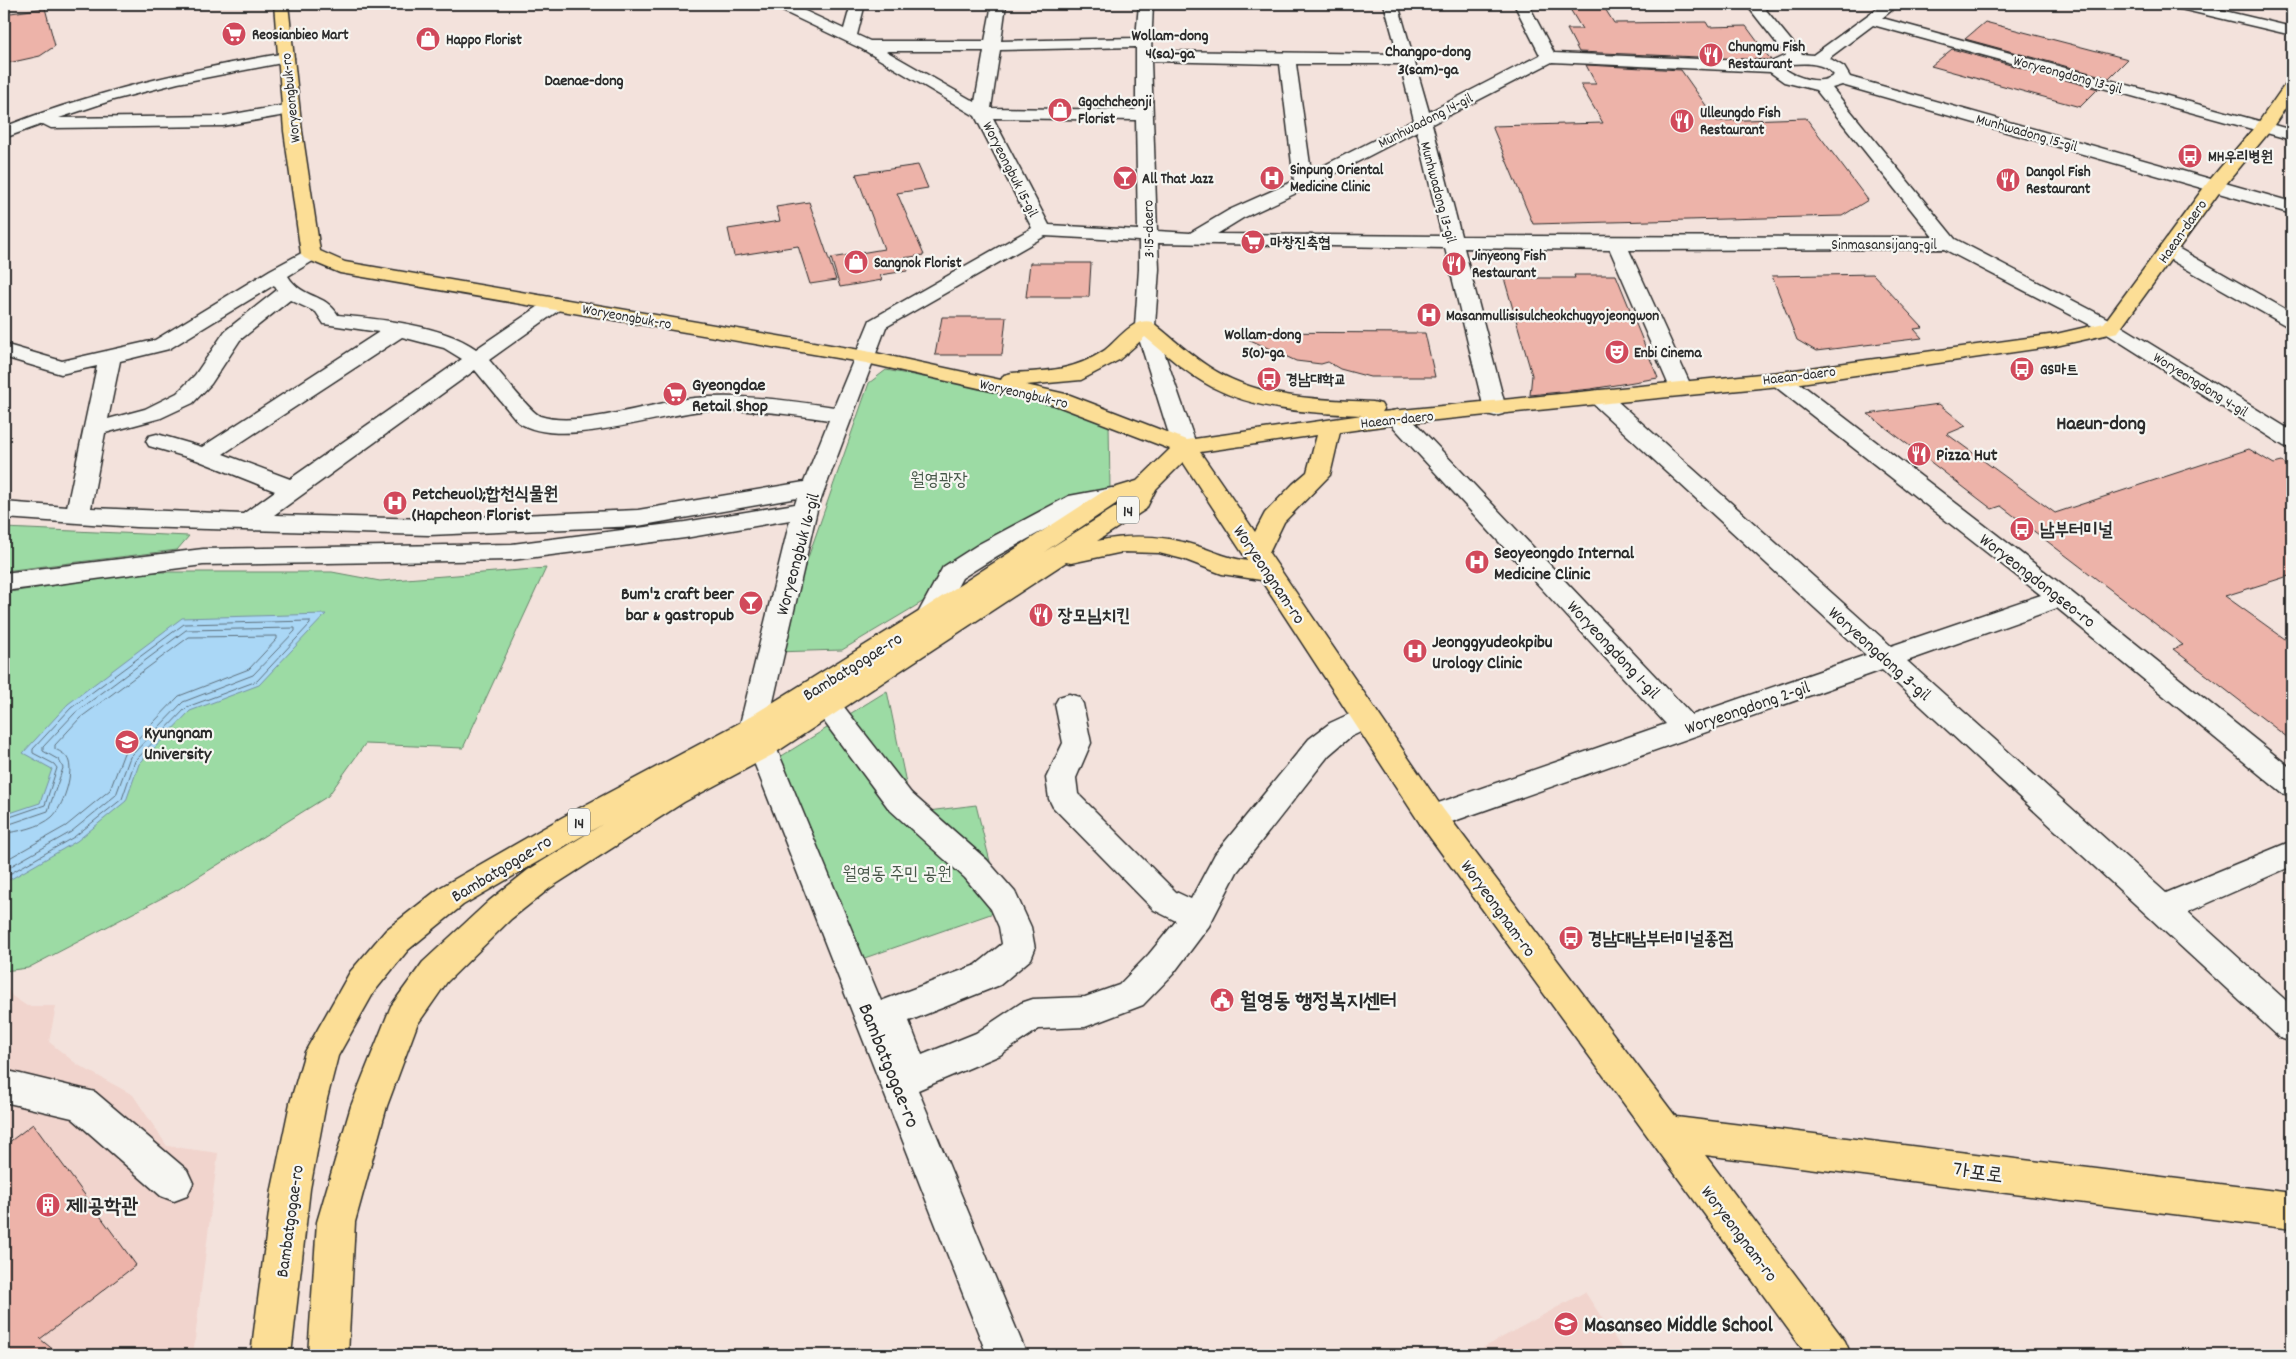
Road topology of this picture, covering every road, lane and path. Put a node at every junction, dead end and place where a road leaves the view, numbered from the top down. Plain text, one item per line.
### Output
1 (280, 4) edge
2 (779, 4) edge
3 (858, 4) edge
4 (999, 4) edge
5 (1146, 4) edge
6 (1391, 4) edge
7 (1521, 4) edge
8 (1752, 4) edge
9 (1892, 4) edge
10 (2177, 4) edge
11 (1871, 20) junction
12 (2292, 31) edge
13 (849, 37) junction
14 (867, 46) junction
15 (991, 46) junction
16 (1143, 49) junction
17 (1549, 57) junction
18 (286, 58) junction
19 (1797, 58) junction
20 (1289, 59) junction
21 (1407, 59) junction
22 (1816, 60) junction
23 (1776, 66) junction
24 (1840, 79) junction
25 (1821, 84) junction
26 (2292, 86) edge
27 (290, 109) junction
28 (982, 113) junction
29 (1144, 115) junction
30 (32, 121) junction
31 (1421, 122) junction
32 (2264, 127) junction
33 (4, 133) edge
34 (2292, 134) edge
35 (1303, 183) junction
36 (2214, 186) junction
37 (2292, 208) edge
38 (1042, 230) junction
39 (1148, 235) junction
40 (1194, 240) junction
41 (1453, 242) junction
42 (1617, 244) junction
43 (1948, 244) junction
44 (2169, 251) junction
45 (311, 254) junction
46 (2202, 270) junction
47 (282, 283) junction
48 (2292, 298) edge
49 (555, 304) junction
50 (2292, 321) edge
51 (1145, 326) junction
52 (2111, 328) junction
53 (396, 331) junction
54 (4, 350) edge
55 (110, 356) junction
56 (866, 357) junction
57 (474, 360) junction
58 (1780, 379) junction
59 (973, 381) junction
60 (1681, 388) junction
61 (1599, 396) junction
62 (1495, 409) junction
63 (1447, 413) junction
64 (843, 415) junction
65 (1397, 417) junction
66 (1330, 427) junction
67 (95, 428) junction
68 (157, 441) dead end
69 (2292, 441) edge
70 (1185, 447) junction
71 (205, 455) junction
72 (1145, 486) junction
73 (293, 489) junction
74 (810, 499) junction
75 (4, 510) edge
76 (78, 515) junction
77 (248, 522) junction
78 (1055, 558) junction
79 (1263, 563) junction
80 (4, 583) edge
81 (2062, 597) junction
82 (1886, 658) junction
83 (1069, 704) dead end
84 (827, 706) junction
85 (1366, 718) junction
86 (1687, 728) junction
87 (758, 738) junction
88 (2292, 785) edge
89 (1432, 817) junction
90 (2292, 853) edge
91 (2162, 909) junction
92 (1198, 917) junction
93 (2292, 1027) edge
94 (4, 1086) edge
95 (1665, 1133) junction
96 (174, 1184) dead end
97 (2292, 1211) edge
98 (271, 1355) edge
99 (328, 1355) edge
100 (1007, 1355) edge
101 (1832, 1355) edge

1 - 18 main road, Woryeongbuk-ro
2 - 13 street, Woryeongbuk 15-gil
3 - 13 street
4 - 15 street
5 - 16 street, 3·15-daero
6 - 21 street, Munhwadong 13-gil
7 - 17 street
8 - 19 street
9 - 11 street
10 - 12 street
11 - 22 street
11 - 32 street, Woryeongdong 13-gil
13 - 14 street, Woryeongbuk 15-gil
14 - 15 street
14 - 28 street, Woryeongbuk 15-gil
15 - 16 street
15 - 28 street
16 - 20 street
16 - 29 street, 3·15-daero
17 - 23 street
17 - 31 street, Munhwadong 14-gil
18 - 27 main road, Woryeongbuk-ro
18 - 30 street
19 - 22 street
19 - 23 street
20 - 21 street
20 - 35 street
21 - 31 street, Munhwadong 13-gil
22 - 24 street
23 - 25 street
24 - 25 street
24 - 36 street, Munhwadong 15-gil
25 - 43 street, Sinmasansijang-gil
26 - 32 main road, Haean-daero
27 - 30 street
27 - 45 main road, Woryeongbuk-ro
28 - 29 street
28 - 38 street, Woryeongbuk 15-gil
29 - 39 street, 3·15-daero
30 - 33 street
31 - 35 street, Munhwadong 14-gil
31 - 41 street, Munhwadong 13-gil
32 - 34 street, Woryeongdong 13-gil
32 - 36 main road, Haean-daero
35 - 40 street, Munhwadong 14-gil
36 - 37 street, Munhwadong 15-gil
36 - 44 main road, Haean-daero
38 - 39 street, Sinmasansijang-gil
38 - 56 street, Woryeongbuk 15-gil
39 - 40 street, Sinmasansijang-gil
39 - 51 street, 3·15-daero
40 - 41 street, Sinmasansijang-gil
41 - 42 street, Sinmasansijang-gil
41 - 62 street, Munhwadong 13-gil
42 - 43 street, Sinmasansijang-gil
42 - 60 street
43 - 52 street, Woryeongdong 4-gil
44 - 46 street
44 - 52 main road, Haean-daero
45 - 47 street
45 - 49 main road, Woryeongbuk-ro
46 - 48 street
46 - 50 street
47 - 53 street
47 - 55 street
47 - 67 street
49 - 56 main road, Woryeongbuk-ro
49 - 57 street
51 - 59 main road
51 - 63 main road
51 - 70 street, 3·15-daero
52 - 58 main road, Haean-daero
52 - 69 street, Woryeongdong 4-gil
53 - 57 street
53 - 71 street
54 - 55 street
55 - 67 street
56 - 59 main road, Woryeongbuk-ro
56 - 64 street, Woryeongbuk 16-gil
57 - 64 street
57 - 73 street
58 - 60 main road, Haean-daero
58 - 81 street, Woryeongdongseo-ro
59 - 70 main road, Woryeongbuk-ro
60 - 61 main road, Haean-daero
61 - 62 main road, Haean-daero
61 - 82 street, Woryeongdong 3-gil
62 - 63 main road, Haean-daero
63 - 65 main road, Haean-daero
64 - 74 street, Woryeongbuk 16-gil
65 - 66 main road, Haean-daero
65 - 86 street, Woryeongdong 1-gil
66 - 70 main road, Haean-daero
66 - 79 main road
67 - 76 street
68 - 71 street
70 - 72 main road, Bambatgogae-ro / 14
70 - 79 main road, Woryeongnam-ro
71 - 73 street
72 - 78 main road, Bambatgogae-ro / 14
72 - 87 main road, Bambatgogae-ro / 14
73 - 77 street
74 - 77 street
74 - 80 street
74 - 87 street, Woryeongbuk 16-gil
75 - 76 street
76 - 77 street
78 - 79 main road
78 - 84 main road, Bambatgogae-ro / 14
79 - 85 main road, Woryeongnam-ro
81 - 82 street, Woryeongdong 2-gil
81 - 88 street, Woryeongdongseo-ro
82 - 86 street, Woryeongdong 2-gil
82 - 91 street, Woryeongdong 3-gil
83 - 92 street
84 - 87 main road, Bambatgogae-ro / 14
84 - 92 street
85 - 89 main road, Woryeongnam-ro
85 - 92 street
86 - 89 street, Woryeongdong 2-gil
87 - 98 main road, Bambatgogae-ro / 14
87 - 99 main road, Bambatgogae-ro / 14
87 - 100 street, Bambatgogae-ro
89 - 95 main road, Woryeongnam-ro
90 - 91 street
91 - 93 street, Woryeongdong 3-gil
94 - 96 street
95 - 97 main road, 가포로
95 - 101 main road, Woryeongnam-ro

